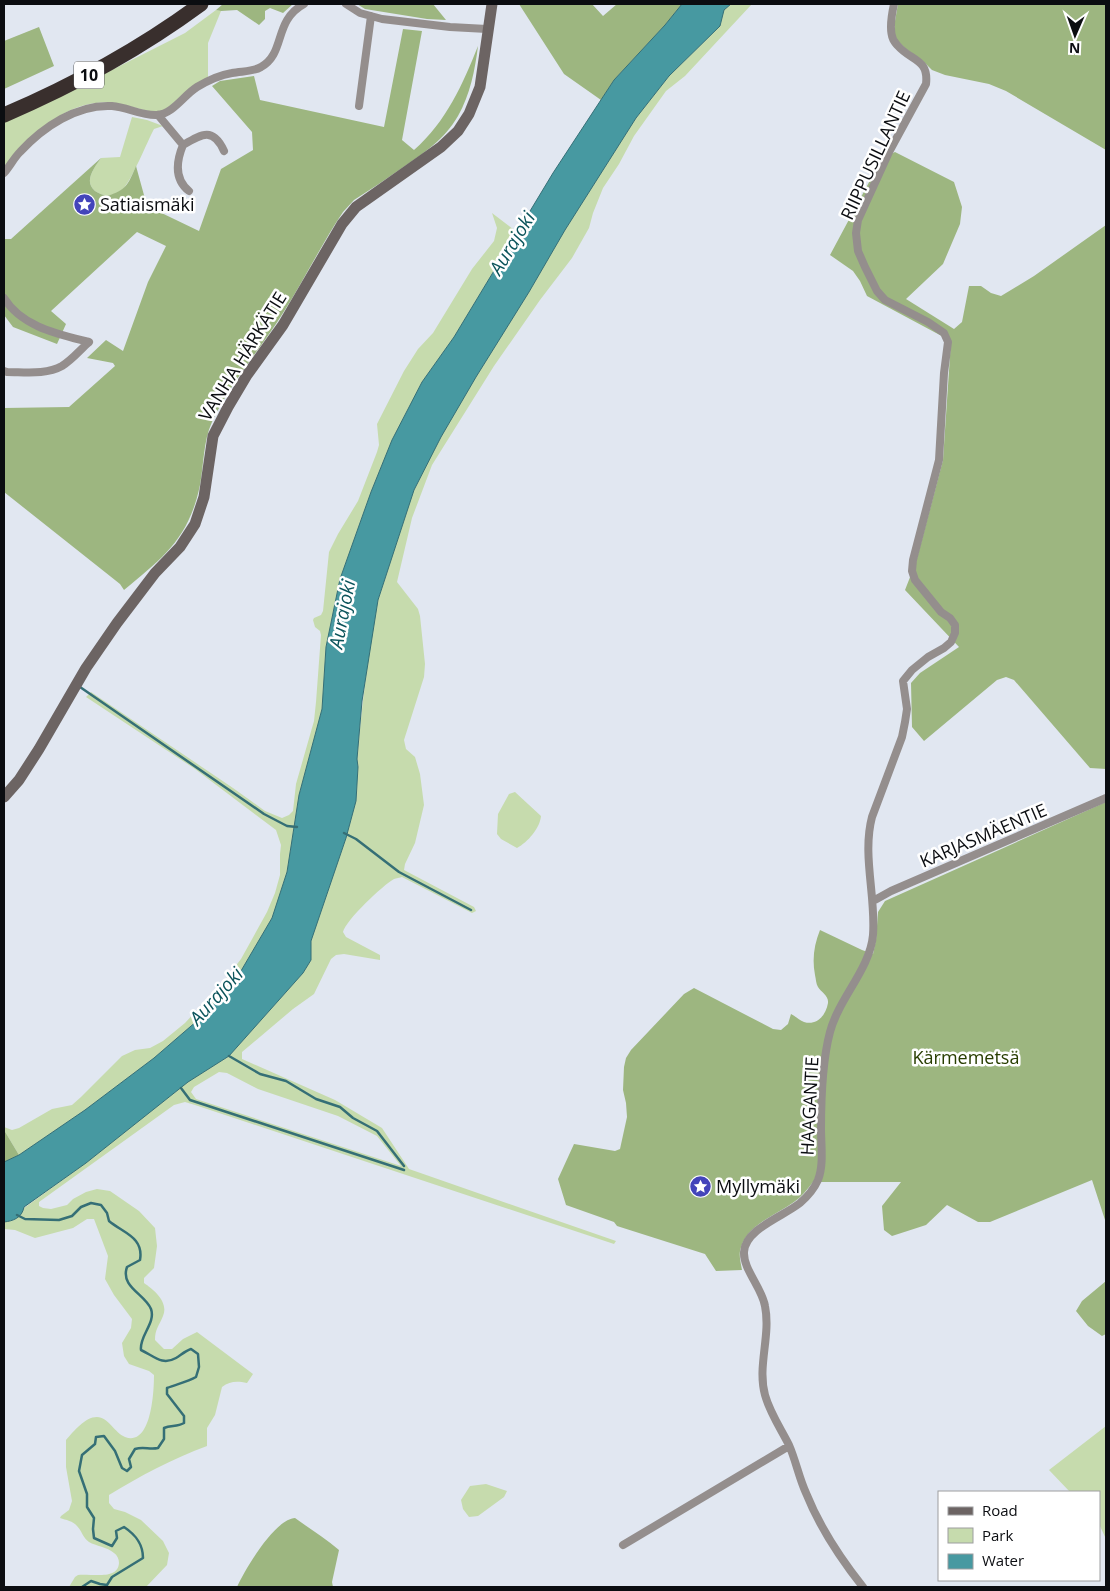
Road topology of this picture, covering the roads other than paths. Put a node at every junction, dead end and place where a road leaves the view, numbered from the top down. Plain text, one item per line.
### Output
1 (201, 4) edge
2 (304, 4) edge
3 (346, 4) edge
4 (492, 4) edge
5 (894, 4) edge
6 (371, 16) junction
7 (487, 29) junction
8 (359, 106) dead end
9 (4, 115) edge
10 (158, 115) junction
11 (183, 145) junction
12 (224, 151) dead end
13 (4, 173) edge
14 (190, 191) dead end
15 (4, 298) edge
16 (4, 371) edge
17 (4, 797) edge
18 (1106, 798) edge
19 (873, 901) junction
20 (789, 1446) junction
21 (623, 1545) dead end
22 (863, 1587) edge

1 - 9 highway, 10
2 - 10 street
3 - 6 street
4 - 7 street, VANHA HÄRKÄTIE
5 - 19 street, RIIPPUSILLANTIE
6 - 7 street
6 - 8 street
7 - 17 street, VANHA HÄRKÄTIE
10 - 11 street
10 - 13 street
11 - 12 street
11 - 14 street
15 - 16 street
18 - 19 street, KARJASMÄENTIE
19 - 20 street, HAAGANTIE
20 - 21 street
20 - 22 street, HAAGANTIE

